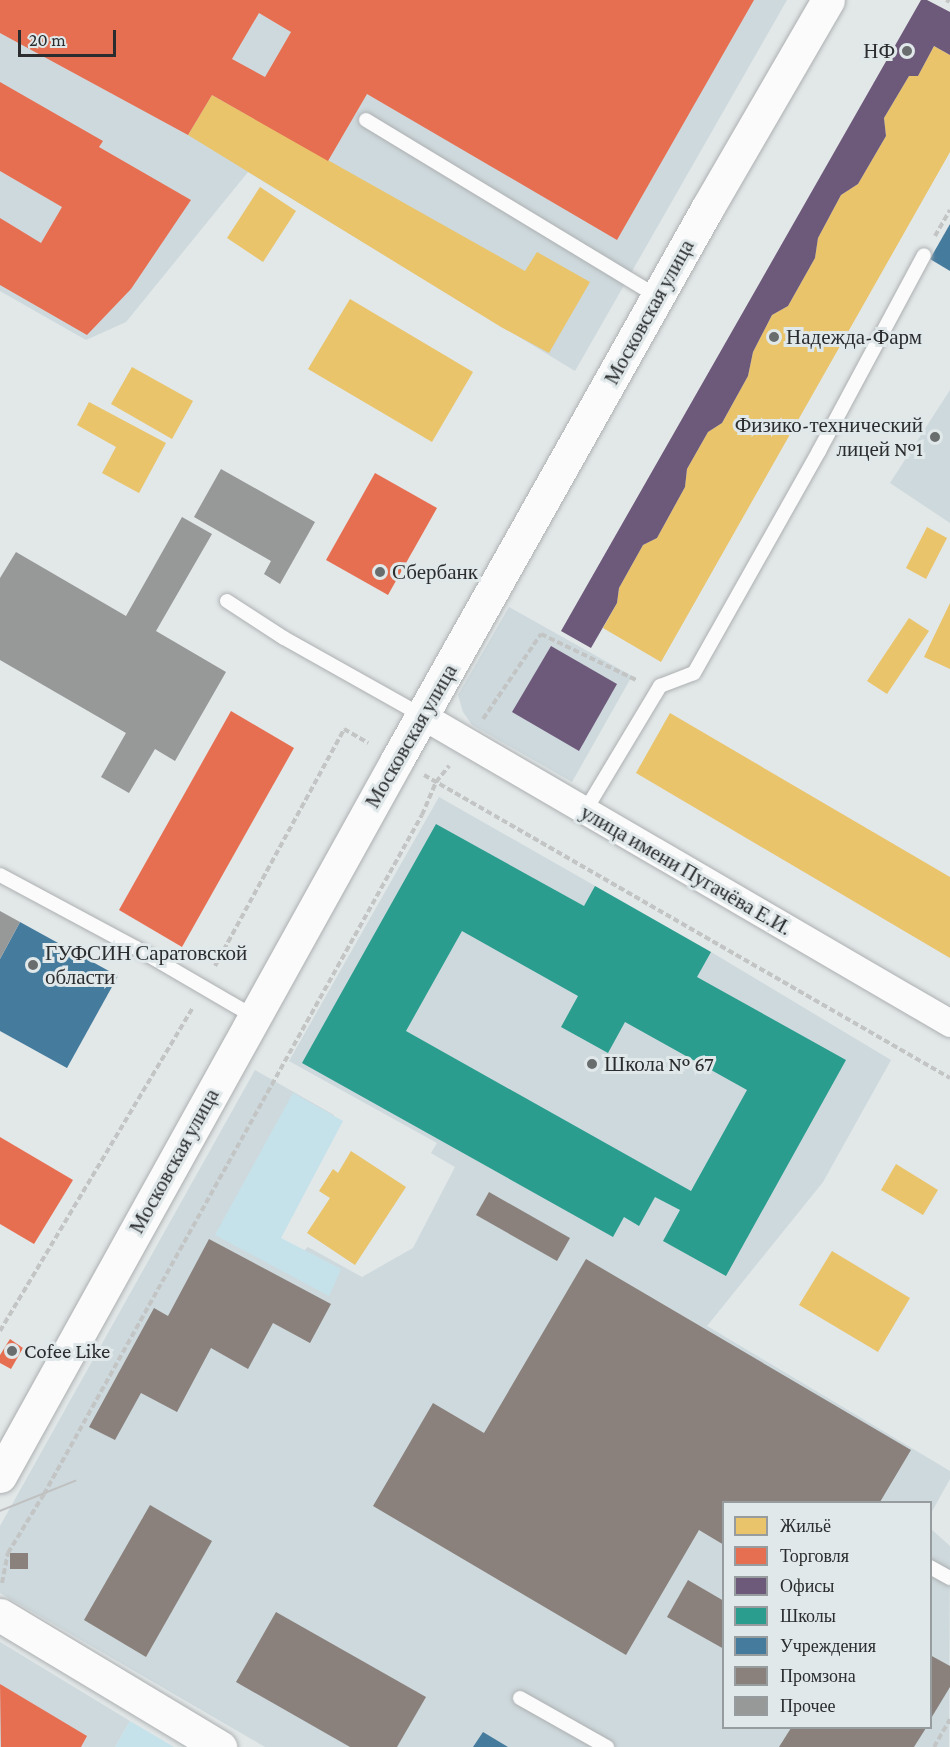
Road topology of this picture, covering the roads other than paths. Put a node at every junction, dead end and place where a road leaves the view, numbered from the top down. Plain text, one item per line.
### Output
1 (828, 0) edge
2 (366, 120) dead end
3 (924, 255) road end
4 (658, 297) junction
5 (227, 602) dead end
6 (423, 716) junction
7 (585, 811) junction
8 (0, 875) edge
9 (253, 1016) junction
10 (950, 1023) edge
11 (0, 1476) edge
12 (932, 1568) edge
13 (950, 1578) edge
14 (0, 1616) edge
15 (520, 1698) dead end
16 (220, 1747) edge
17 (607, 1747) edge

1 - 4 main road, Московская улица
2 - 4 lane
3 - 7 lane
4 - 6 main road, Московская улица
5 - 6 lane
6 - 7 street, улица имени Пугачёва Е.И.
6 - 9 main road, Московская улица
7 - 10 street, улица имени Пугачёва Е.И.
8 - 9 lane
9 - 11 main road, Московская улица
12 - 13 lane
14 - 16 main road
15 - 17 lane

